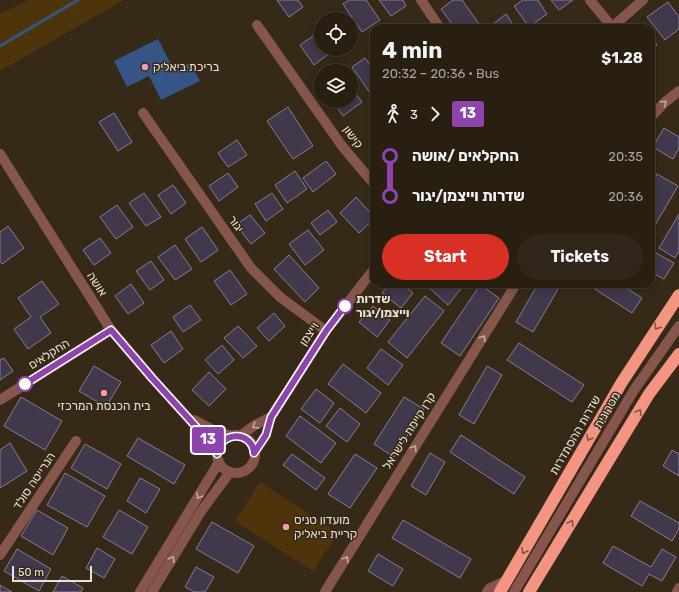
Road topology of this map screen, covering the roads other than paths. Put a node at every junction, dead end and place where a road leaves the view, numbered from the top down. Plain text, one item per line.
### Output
1 (421, 0) edge
2 (590, 0) edge
3 (643, 0) edge
4 (257, 24) dead end
5 (437, 24) edge
6 (608, 24) edge
7 (616, 24) edge
8 (679, 91) edge
9 (143, 113) dead end
10 (655, 113) edge
11 (0, 154) edge
12 (370, 179) edge
13 (370, 274) edge
14 (514, 288) edge
15 (679, 295) edge
16 (679, 326) edge
17 (111, 330) junction
18 (326, 331) junction
19 (679, 354) edge
20 (0, 400) edge
21 (188, 417) junction
22 (271, 417) junction
23 (236, 436) junction
24 (76, 441) dead end
25 (254, 453) junction
26 (218, 458) junction
27 (230, 472) junction
28 (0, 555) edge
29 (508, 580) junction
30 (679, 588) edge
31 (140, 592) edge
32 (152, 592) edge
33 (325, 592) edge
34 (487, 592) edge
35 (500, 592) edge
36 (514, 592) edge
37 (529, 592) edge
38 (677, 592) edge

1 - 5 street
2 - 6 street
3 - 7 street
4 - 12 street, קישון
10 -> 8 street
9 - 18 street, יגור
11 - 17 street, אושה
13 - 18 street, וייצמן
33 -> 14 street, קרן קיימת לישראל
15 -> 29 highway, שדרות ההסתדרות
16 - 36 street, מטרונית
17 - 20 street, החקלאים
17 - 21 street, אושה
18 - 22 street, וייצמן
37 -> 19 highway
21 - 23 street, אושה
21 - 26 street, אושה
22 -> 23 street, וייצמן
22 - 25 street, וייצמן
23 - 25 street
23 - 26 street
24 - 28 street, הנרייטה סולד
25 - 27 street
26 - 27 street
26 -> 31 street
32 -> 27 street
29 - 34 street
29 - 35 highway, שדרות ההסתדרות
30 - 38 street

